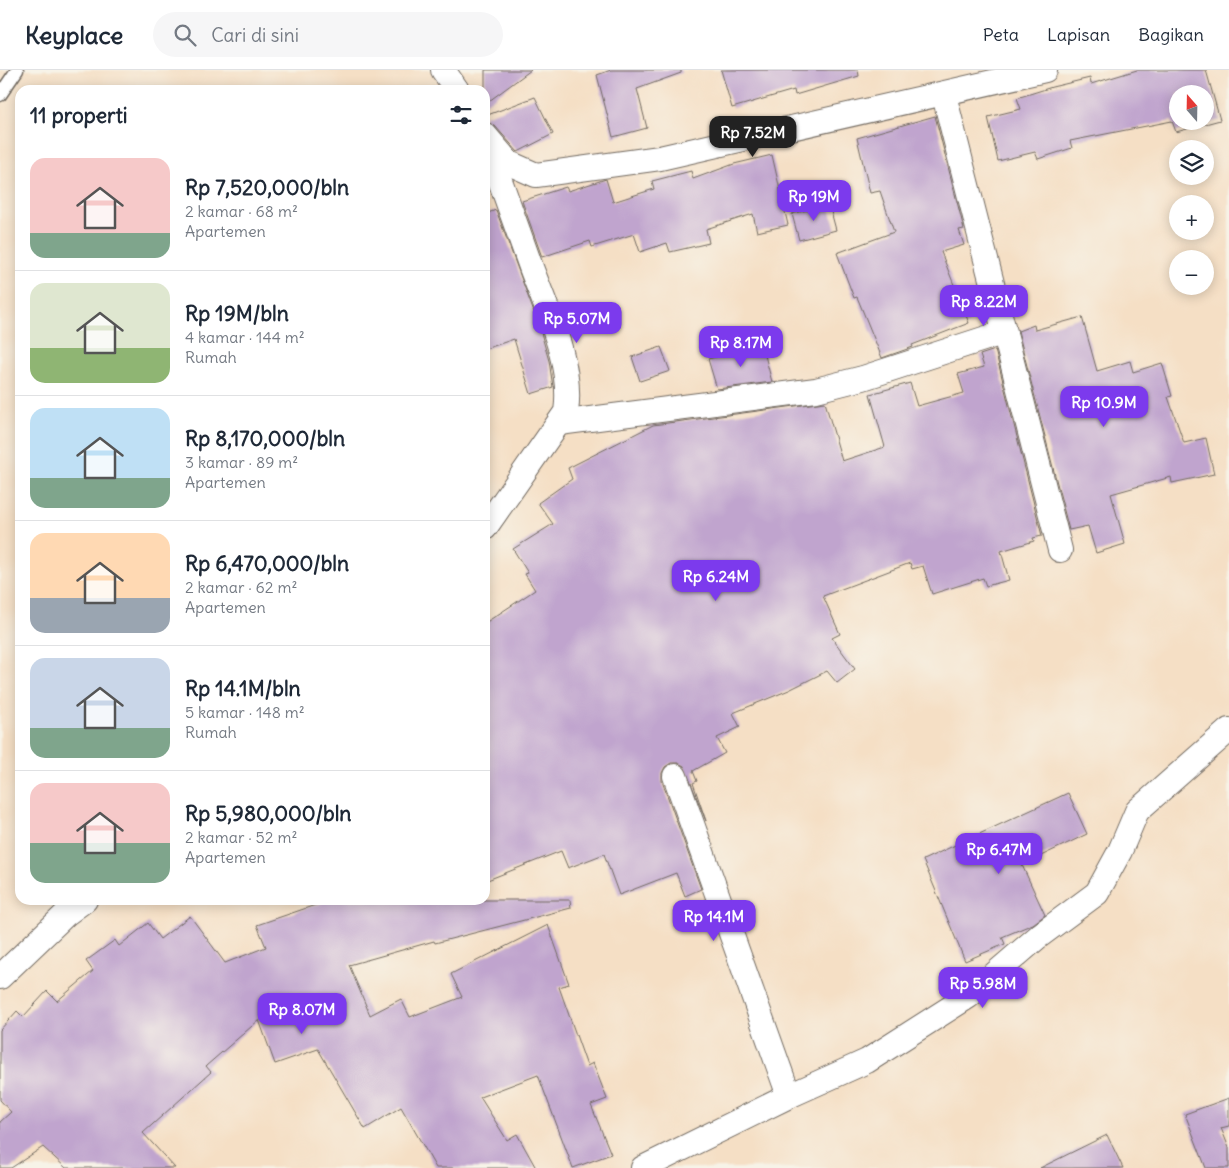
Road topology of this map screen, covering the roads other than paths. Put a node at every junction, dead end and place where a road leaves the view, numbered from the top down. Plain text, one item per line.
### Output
1 (17, 70) edge
2 (443, 70) edge
3 (1045, 70) edge
4 (454, 85) edge
5 (0, 94) edge
6 (944, 95) junction
7 (490, 141) edge
8 (490, 153) edge
9 (1006, 332) junction
10 (559, 423) junction
11 (490, 521) edge
12 (1060, 550) dead end
13 (1229, 730) edge
14 (675, 776) dead end
15 (78, 905) edge
16 (0, 977) edge
17 (789, 1096) junction
18 (643, 1168) edge

1 - 5 lane
2 - 4 street
3 - 6 street
6 - 7 street
6 - 9 street
8 - 10 street
9 - 10 street
9 - 12 street
10 - 11 street
13 - 17 street
14 - 17 street
15 - 16 street
17 - 18 street

